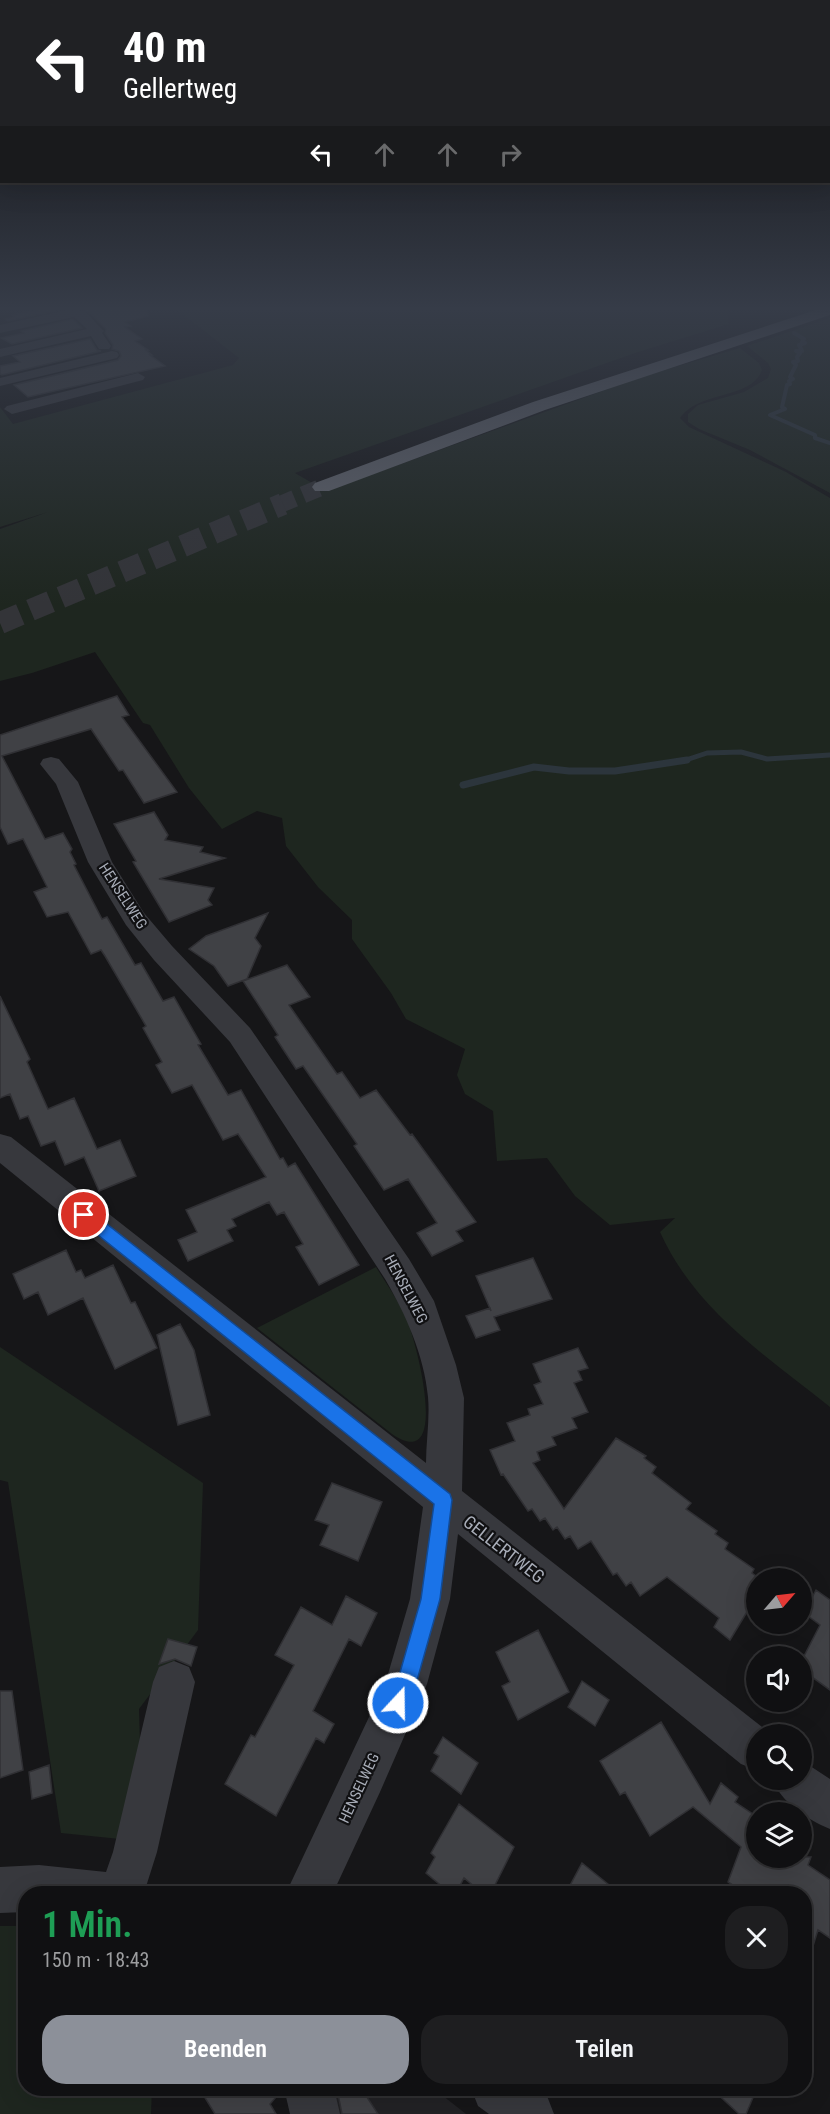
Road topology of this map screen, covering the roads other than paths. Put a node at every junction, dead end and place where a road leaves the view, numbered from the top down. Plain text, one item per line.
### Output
1 (17, 408) edge
2 (531, 408) edge
3 (12, 409) dead end
4 (315, 483) tunnel mouth
5 (51, 764) dead end
6 (0, 1146) edge
7 (443, 1500) junction
8 (174, 1682) dead end
9 (746, 1741) edge
10 (808, 1790) edge
11 (830, 1807) edge
12 (123, 1886) edge
13 (312, 1886) edge
14 (18, 1889) edge
15 (0, 1890) edge
16 (311, 2096) edge
17 (506, 2096) edge
18 (315, 2114) edge
19 (530, 2114) edge

1 - 3 street
2 - 4 highway
5 - 7 street, HENSELWEG
6 - 7 street, GELLERTWEG
7 - 9 street, GELLERTWEG
7 - 13 street, HENSELWEG
8 - 12 street
10 - 11 street
14 - 15 street
16 - 18 street
17 - 19 street

